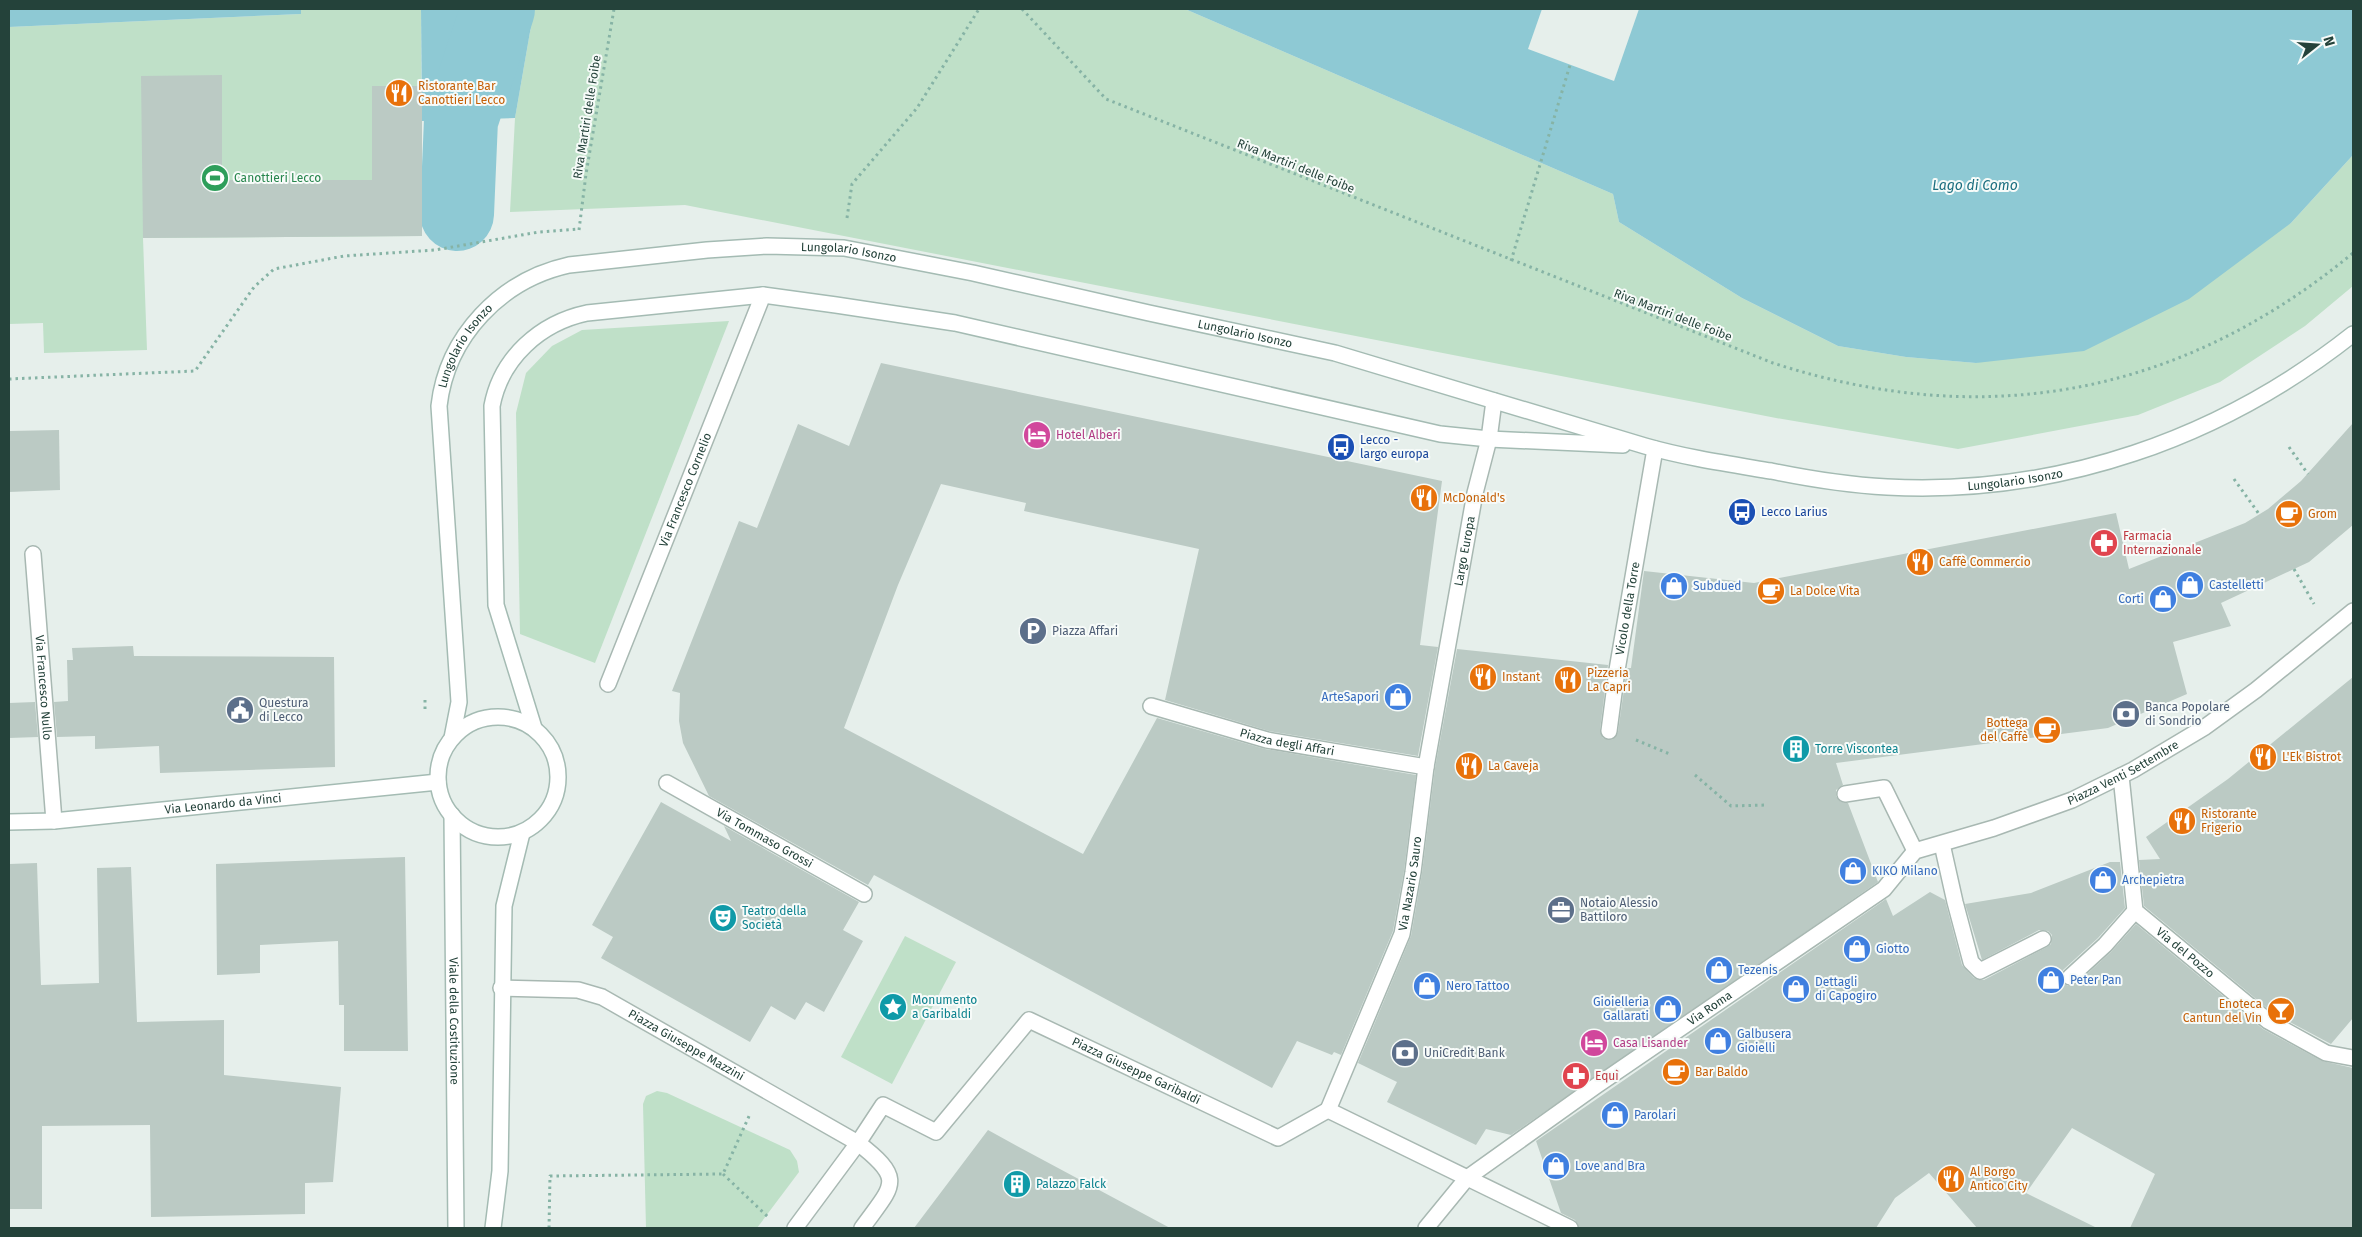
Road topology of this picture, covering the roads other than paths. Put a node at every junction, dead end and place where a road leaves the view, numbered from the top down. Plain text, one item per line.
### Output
1 (763, 295) junction
2 (2353, 334) edge
3 (1494, 401) junction
4 (1489, 439) junction
5 (1650, 448) junction
6 (34, 554) dead end
7 (2353, 611) edge
8 (1448, 644) joint
9 (608, 684) dead end
10 (1151, 706) dead end
11 (534, 728) junction
12 (1609, 731) road end
13 (452, 738) junction
14 (1426, 767) junction
15 (2120, 776) junction
16 (438, 782) junction
17 (667, 783) dead end
18 (1846, 794) dead end
19 (452, 815) junction
20 (54, 821) junction
21 (9, 822) edge
22 (522, 833) junction
23 (1942, 844) junction
24 (1915, 851) junction
25 (864, 894) dead end
26 (2134, 911) junction
27 (2043, 939) dead end
28 (2070, 977) dead end
29 (501, 988) junction
30 (2353, 1058) edge
31 (1328, 1110) junction
32 (858, 1143) junction
33 (1467, 1178) junction
34 (456, 1228) edge
35 (493, 1228) edge
36 (795, 1228) edge
37 (862, 1228) edge
38 (1426, 1228) edge
39 (1570, 1228) edge

1 - 4 main road, Lungolario Isonzo
1 - 9 main road, Via Francesco Cornelio
1 - 11 main road, Lungolario Isonzo
2 - 5 main road, Lungolario Isonzo
3 - 4 main road, Largo Europa
3 - 5 main road, Lungolario Isonzo
3 - 13 main road, Lungolario Isonzo
4 - 5 main road, Lungolario Isonzo
4 - 8 main road, Largo Europa
5 - 12 main road, Vicolo della Torre
6 - 20 main road, Via Francesco Nullo
7 - 15 main road, Piazza Venti Settembre
8 - 14 main road, Via Nazario Sauro
10 - 14 main road, Piazza degli Affari
11 - 13 main road
11 - 22 main road
13 - 16 main road
14 - 31 main road, Via Nazario Sauro
15 - 23 main road, Piazza Venti Settembre
15 - 26 main road
16 - 19 main road
16 - 20 main road, Via Leonardo da Vinci
17 - 25 main road, Via Tommaso Grossi
18 - 24 main road
19 - 22 main road
19 - 34 main road, Viale della Costituzione
20 - 21 main road, Via Leonardo da Vinci
22 - 29 main road
23 - 24 main road, Piazza Venti Settembre
23 - 27 main road
24 - 33 main road, Via Roma
26 - 28 main road
26 - 30 main road, Via del Pozzo
29 - 32 main road, Piazza Giuseppe Mazzini
29 - 35 main road
31 - 32 main road, Piazza Giuseppe Garibaldi
31 - 33 main road
32 - 36 main road
32 - 37 main road, Piazza Giuseppe Mazzini
33 - 38 main road, Via Roma
33 - 39 main road

